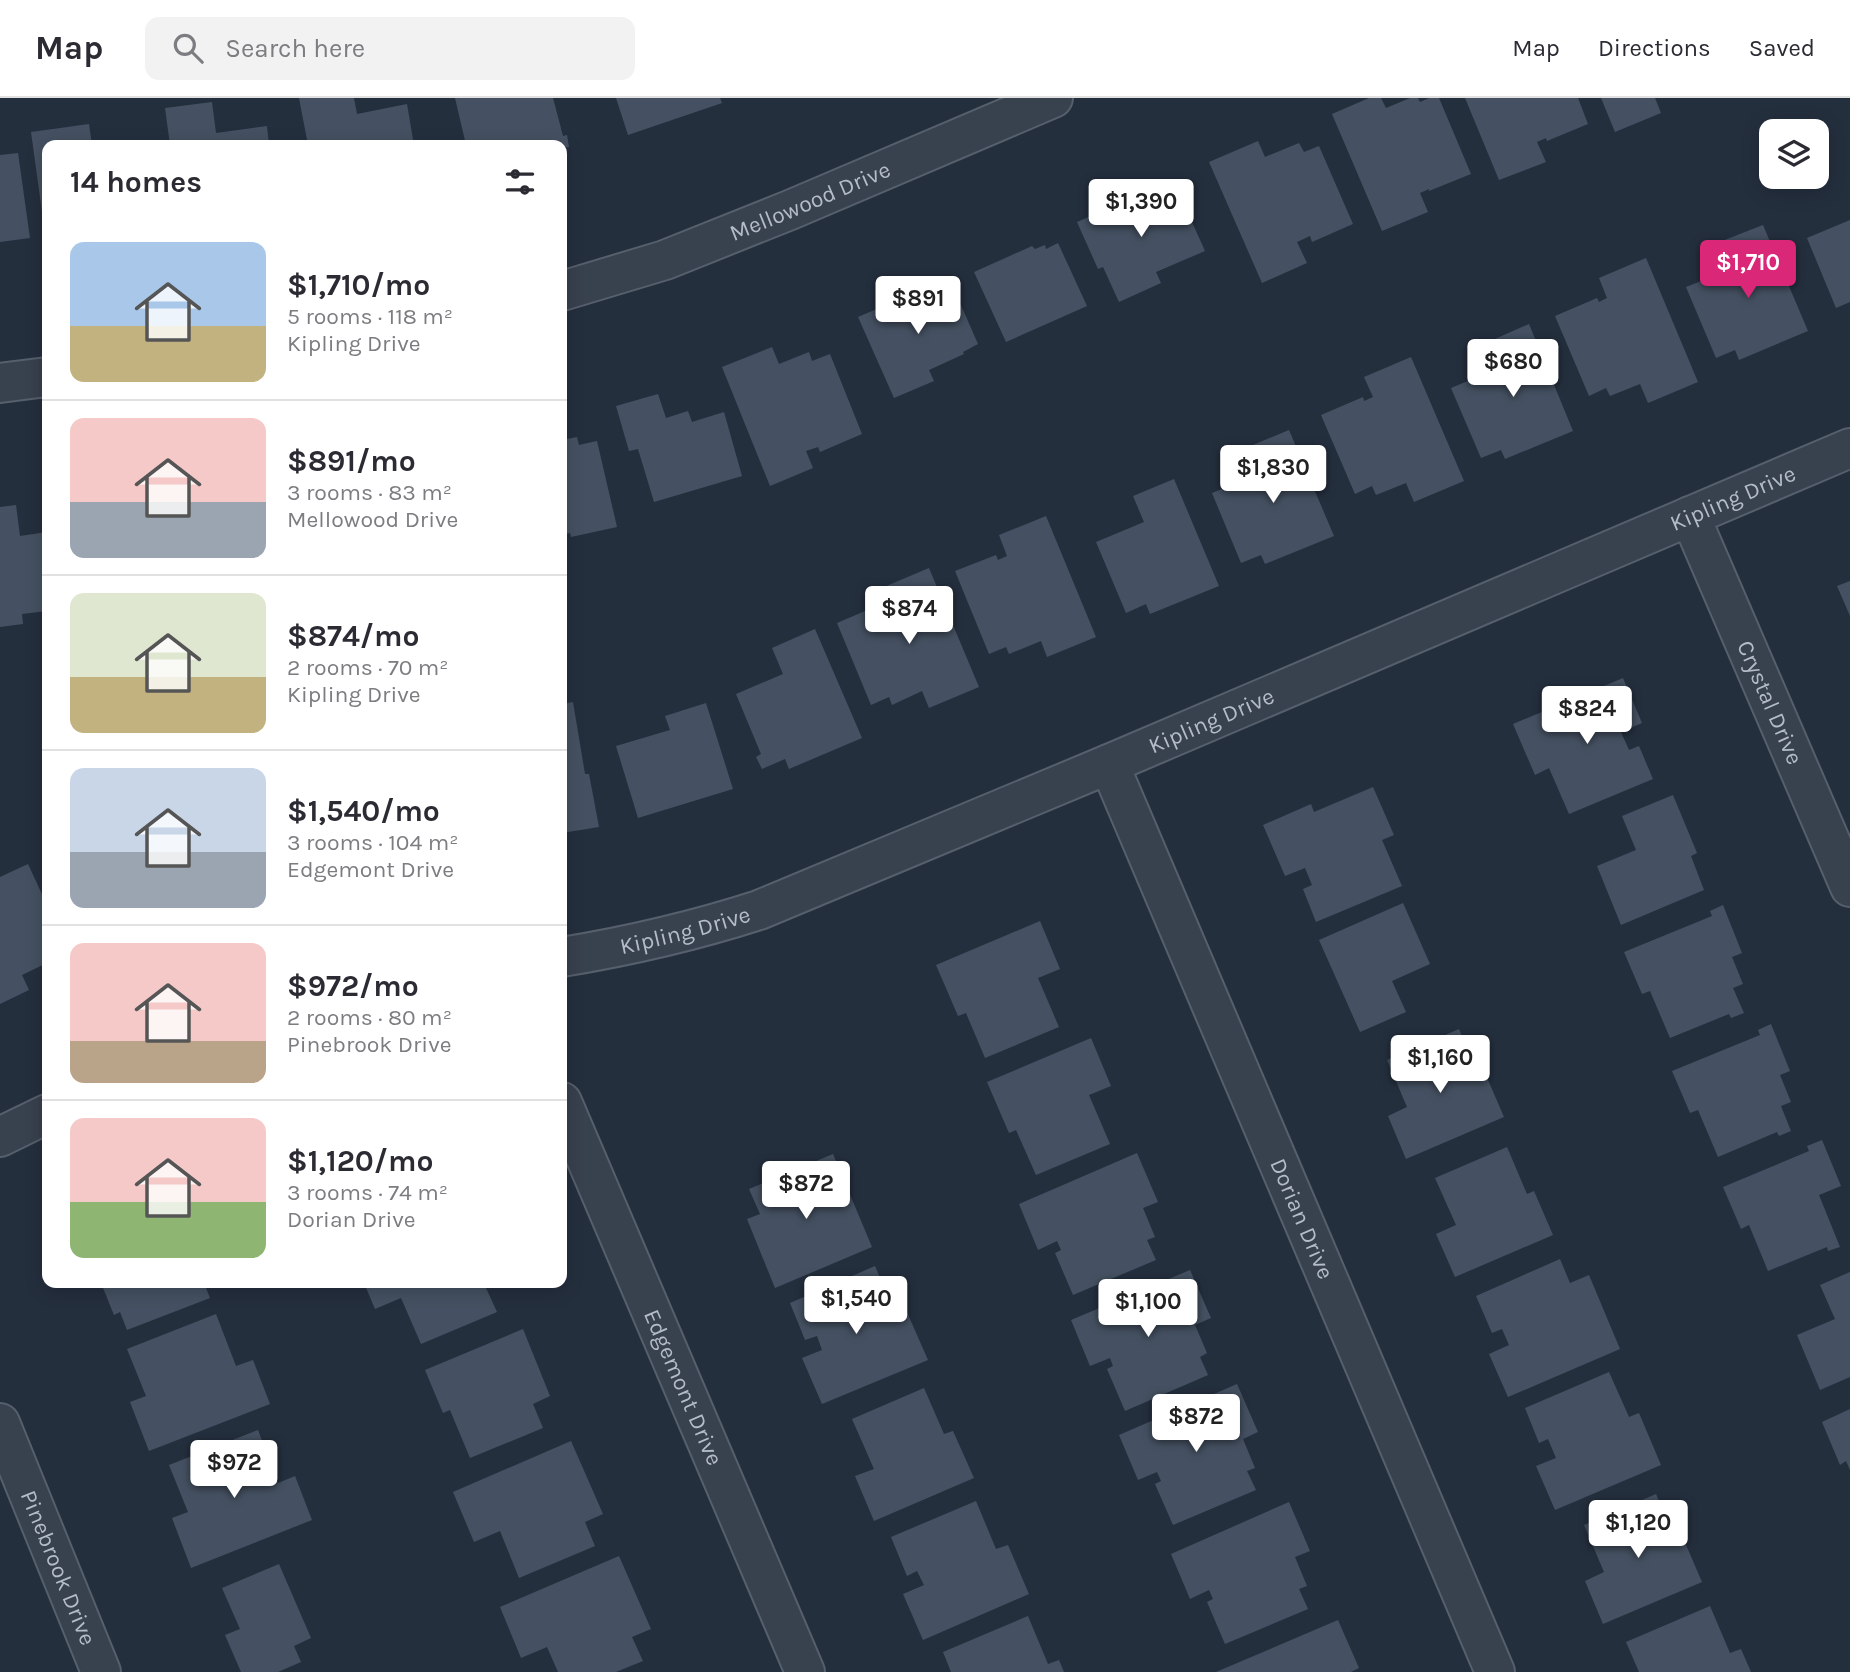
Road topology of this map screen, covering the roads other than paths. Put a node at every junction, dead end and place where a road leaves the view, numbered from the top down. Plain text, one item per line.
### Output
1 (1053, 98) edge
2 (567, 289) edge
3 (42, 378) edge
4 (0, 383) edge
5 (1850, 447) edge
6 (1690, 516) junction
7 (1109, 764) junction
8 (1850, 887) edge
9 (567, 956) edge
10 (567, 1114) edge
11 (42, 1116) edge
12 (0, 1137) edge
13 (0, 1423) edge
14 (100, 1672) edge
15 (805, 1672) edge
16 (1495, 1672) edge

1 - 2 street, Mellowood Drive
3 - 4 street
5 - 6 street, Kipling Drive
6 - 7 street, Kipling Drive
6 - 8 street, Crystal Drive
7 - 9 street, Kipling Drive
7 - 16 street, Dorian Drive
10 - 15 street, Edgemont Drive
11 - 12 street
13 - 14 street, Pinebrook Drive

